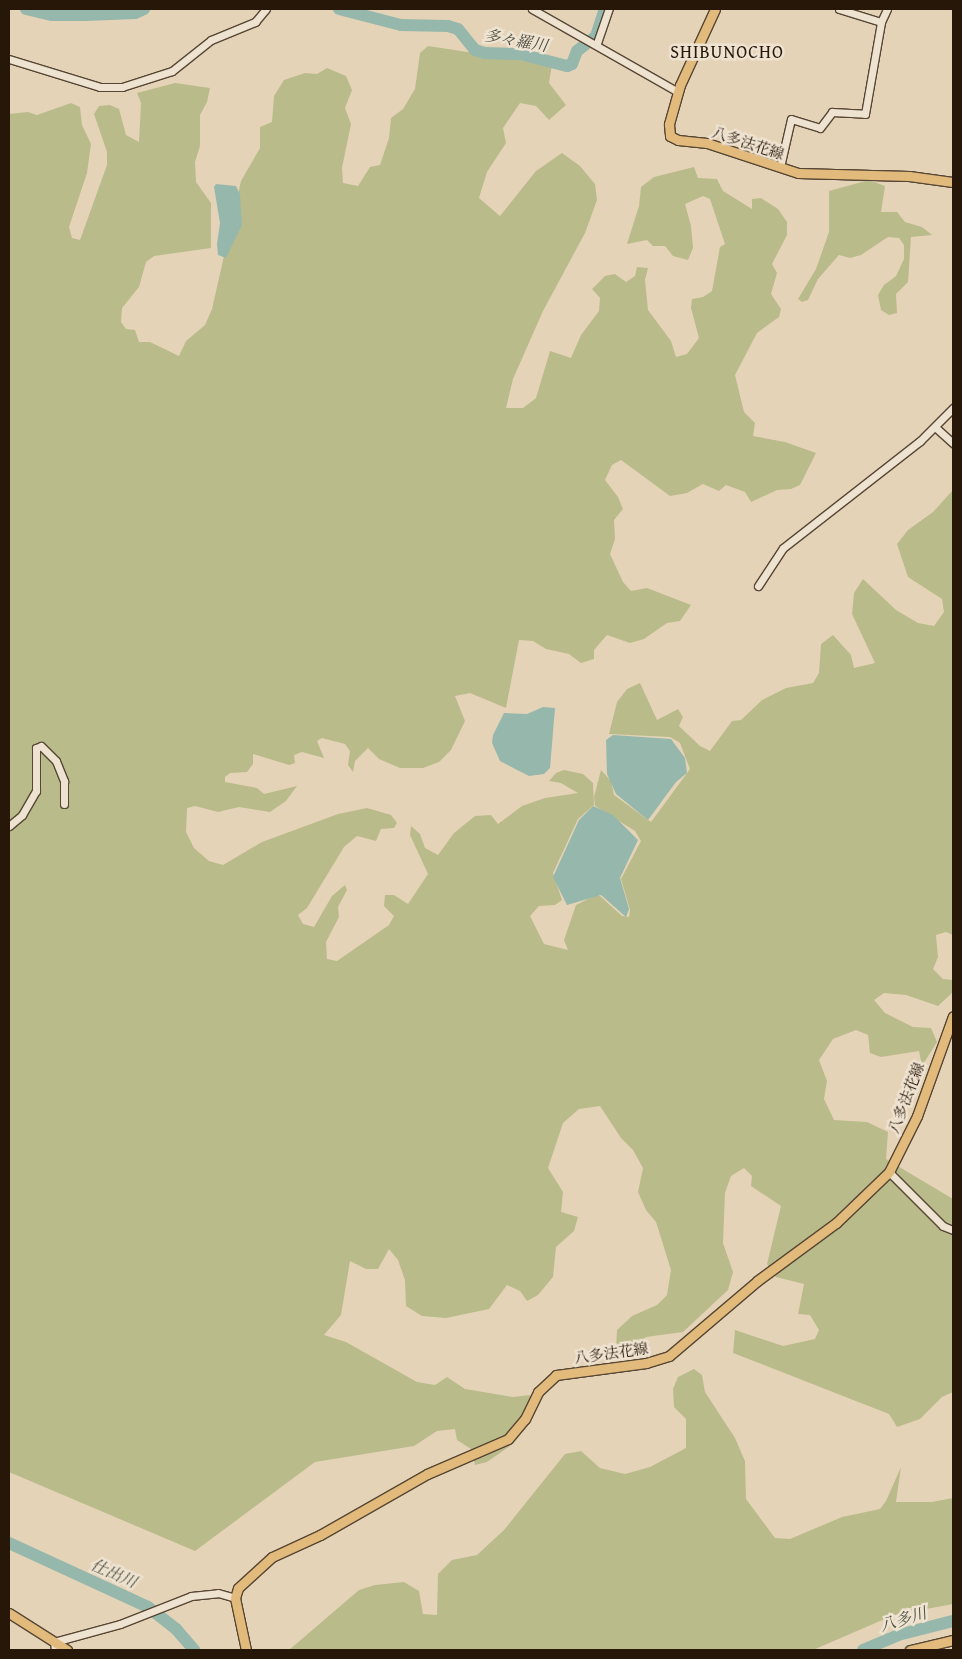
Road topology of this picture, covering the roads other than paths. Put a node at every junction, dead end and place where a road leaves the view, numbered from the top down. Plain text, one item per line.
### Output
1 (266, 9) edge
2 (532, 9) edge
3 (609, 9) edge
4 (715, 9) edge
5 (839, 9) edge
6 (888, 9) edge
7 (881, 22) junction
8 (593, 41) junction
9 (9, 59) edge
10 (678, 92) junction
11 (780, 167) junction
12 (953, 182) edge
13 (953, 408) edge
14 (935, 427) junction
15 (953, 443) edge
16 (758, 586) dead end
17 (64, 804) dead end
18 (9, 826) edge
19 (953, 1016) edge
20 (889, 1172) junction
21 (953, 1230) edge
22 (235, 1598) junction
23 (9, 1613) edge
24 (953, 1640) edge
25 (55, 1646) edge
26 (930, 1647) edge
27 (67, 1650) edge
28 (246, 1650) edge
29 (910, 1650) edge

1 - 9 street
2 - 8 street
3 - 8 street
4 - 10 main road, 八多法花線
5 - 7 street
6 - 7 street
7 - 11 street
8 - 10 street
10 - 11 main road, 八多法花線
11 - 12 main road, 八多法花線
13 - 14 street
14 - 15 street
14 - 16 street
17 - 18 street
19 - 20 main road, 八多法花線
20 - 21 street
20 - 22 main road, 八多法花線
22 - 25 street
22 - 28 main road
23 - 25 main road
24 - 26 main road
25 - 27 main road
26 - 29 main road

